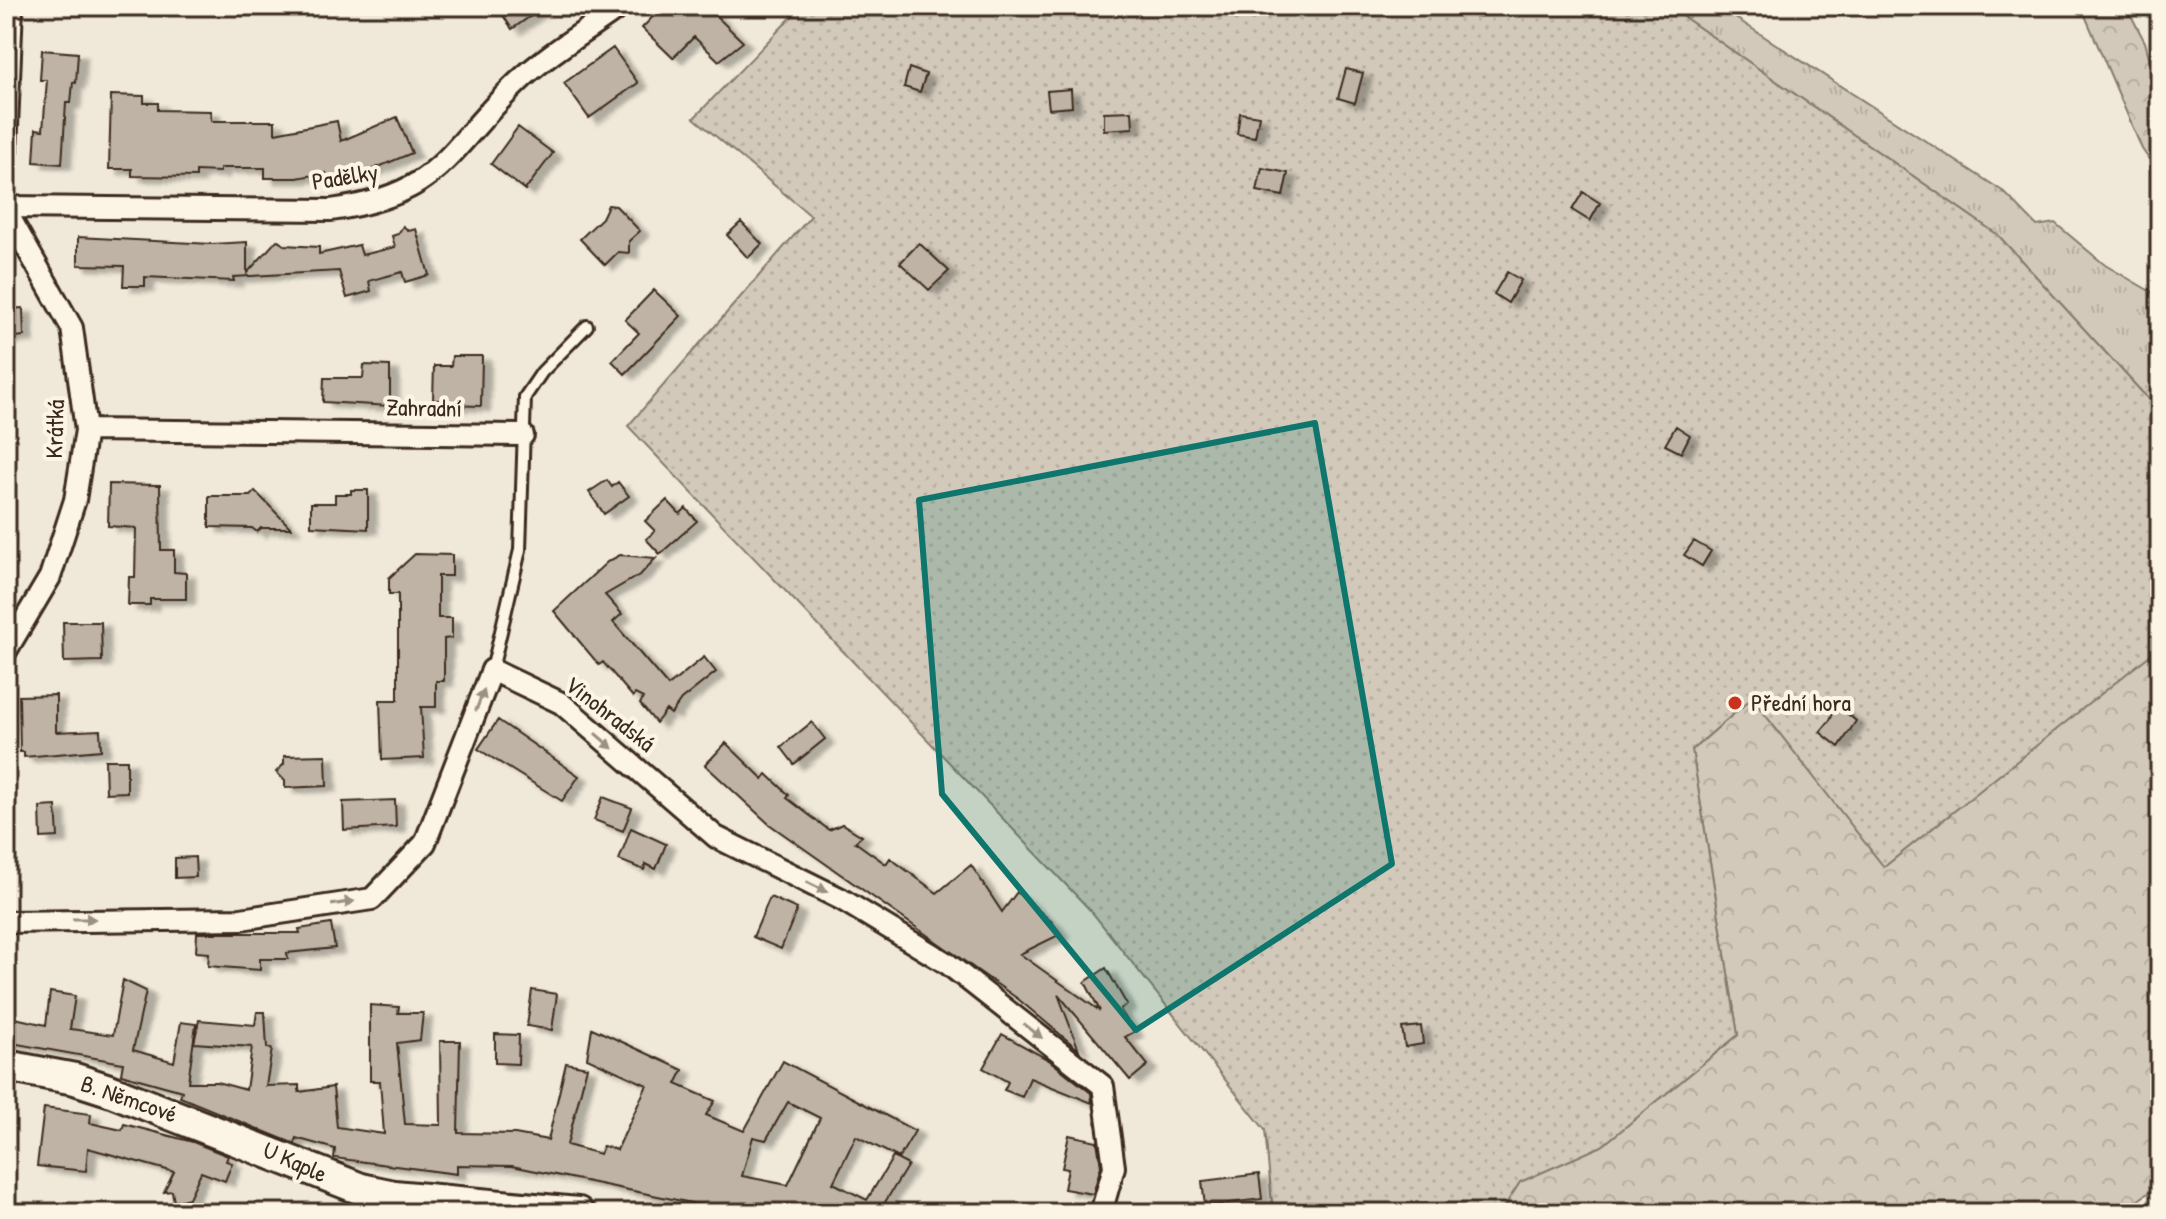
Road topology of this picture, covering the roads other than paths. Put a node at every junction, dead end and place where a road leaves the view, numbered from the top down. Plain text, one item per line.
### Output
1 (12, 6) edge
2 (621, 6) edge
3 (6, 151) edge
4 (6, 209) edge
5 (587, 326) dead end
6 (86, 430) junction
7 (523, 435) junction
8 (6, 651) edge
9 (492, 670) junction
10 (6, 922) edge
11 (6, 1066) edge
12 (249, 1142) joint
13 (394, 1204) edge
14 (578, 1213) edge
15 (1101, 1213) edge

1 - 3 street
2 - 4 street, Padělky
4 - 6 street, Krátká
5 - 7 lane
6 - 7 street, Zahradní
6 - 8 street, Krátká
7 - 9 lane
10 -> 9 street
9 -> 15 street, Vinohradská
11 - 12 street, B. Němcové
12 - 13 street, U Kaple
13 - 14 street, U Kaple

